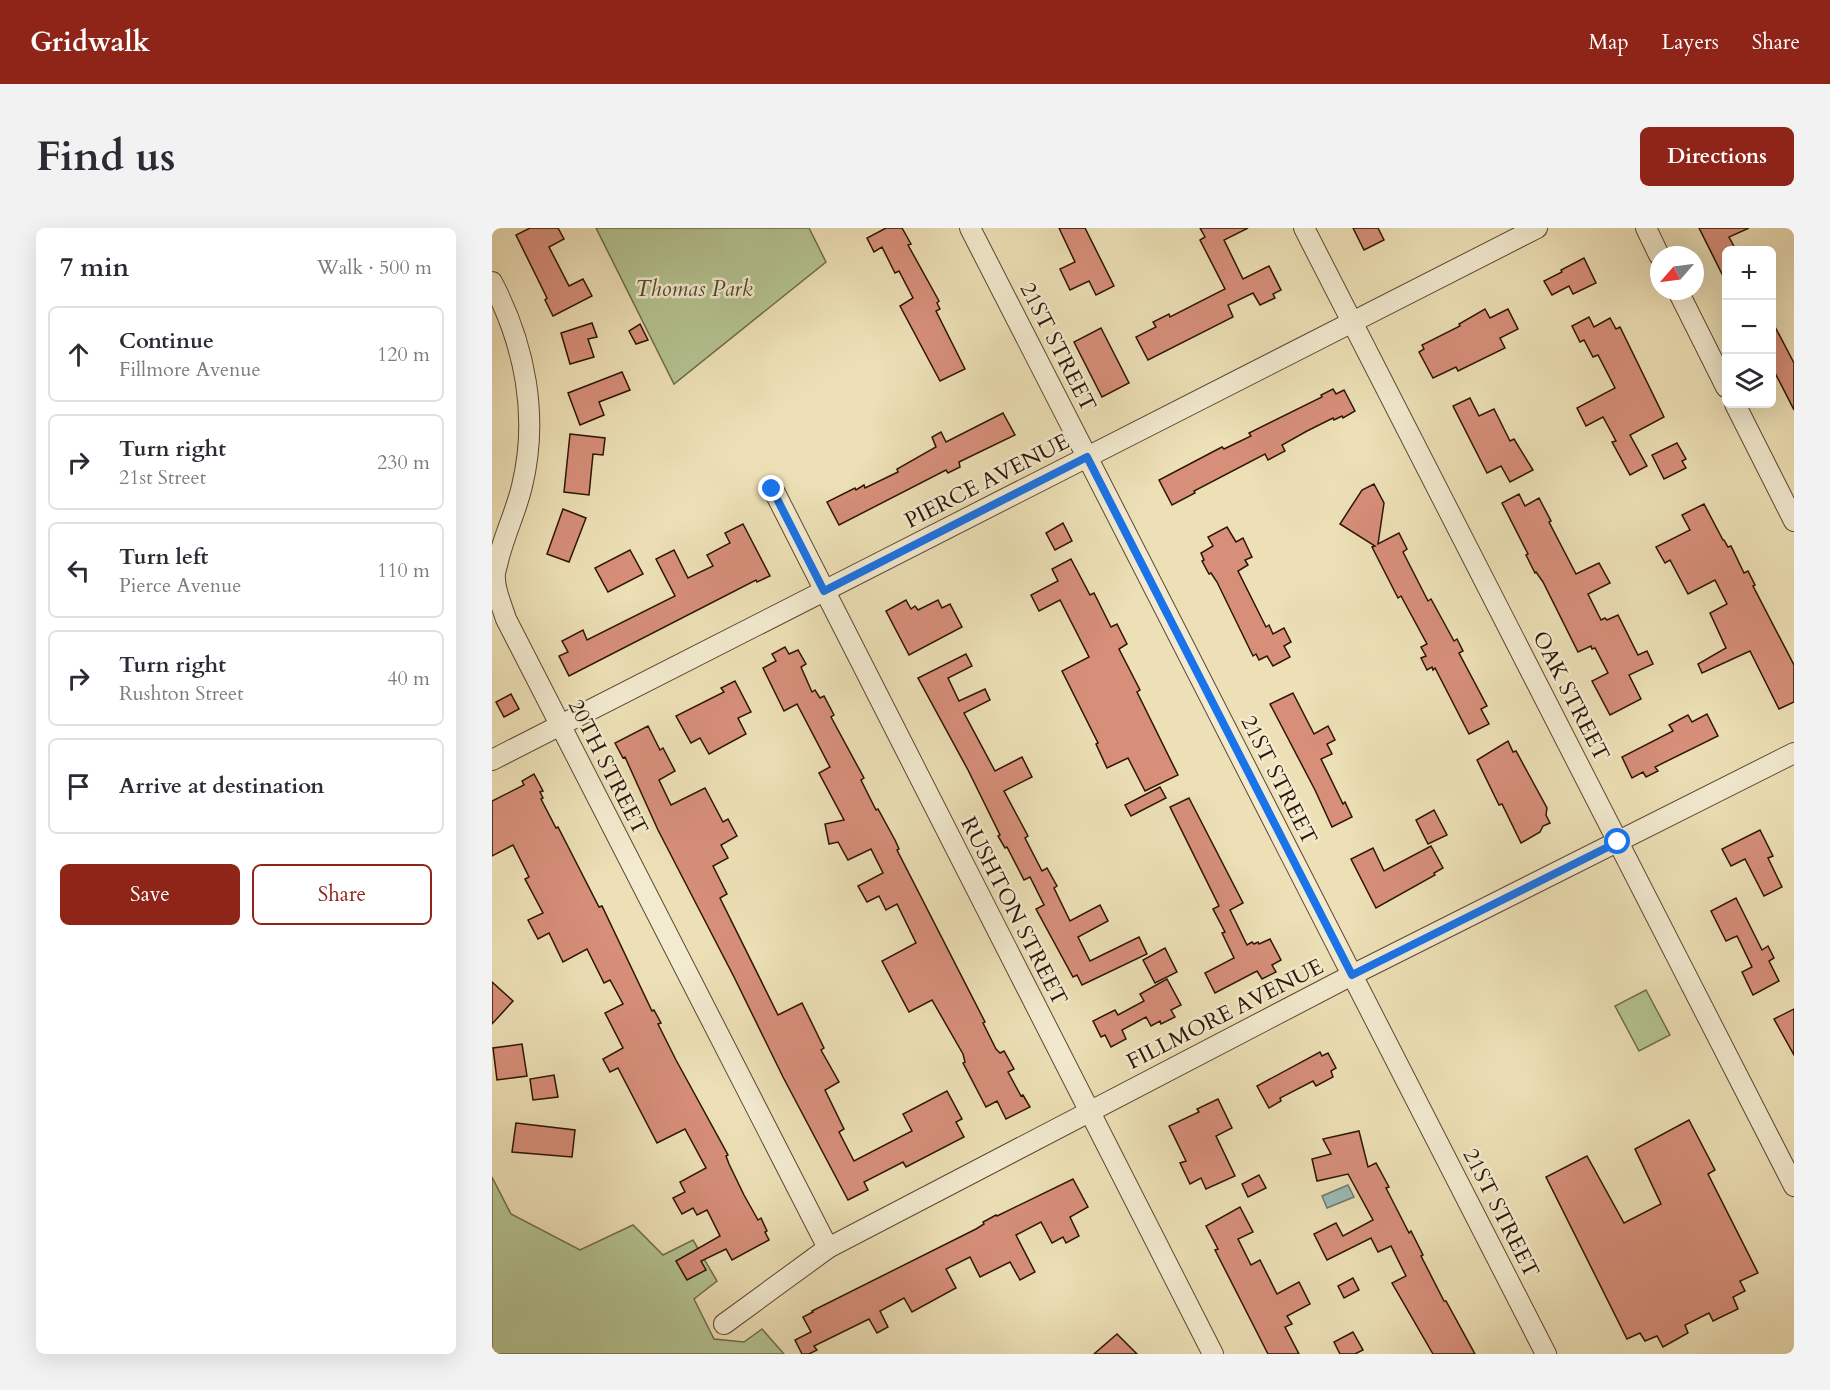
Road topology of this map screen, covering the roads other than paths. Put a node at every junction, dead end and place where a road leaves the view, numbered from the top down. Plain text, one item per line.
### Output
1 (970, 228) edge
2 (1305, 228) edge
3 (1537, 228) edge
4 (1646, 228) edge
5 (1655, 246) edge
6 (492, 282) edge
7 (1682, 300) edge
8 (1352, 322) junction
9 (1722, 379) edge
10 (1737, 408) edge
11 (1087, 457) junction
12 (772, 489) dead end
13 (1794, 521) edge
14 (824, 591) junction
15 (560, 725) junction
16 (1794, 753) edge
17 (492, 760) edge
18 (1618, 842) junction
19 (1352, 975) junction
20 (1089, 1111) junction
21 (1794, 1186) edge
22 (828, 1248) junction
23 (724, 1324) dead end
24 (1213, 1354) edge
25 (1546, 1354) edge

1 - 11 street, 21ST STREET
2 - 8 street, OAK STREET
3 - 8 street, PIERCE AVENUE
4 - 5 street
6 - 15 street, 20TH STREET
7 - 9 street
8 - 11 street, PIERCE AVENUE
8 - 18 street, OAK STREET
10 - 13 street
11 - 14 street, PIERCE AVENUE
11 - 19 street, 21ST STREET
12 - 14 street, RUSHTON STREET
14 - 15 street, PIERCE AVENUE
14 - 20 street, RUSHTON STREET
15 - 17 street, PIERCE AVENUE
15 - 22 street, 20TH STREET
16 - 18 street, FILLMORE AVENUE
18 - 19 street, FILLMORE AVENUE
18 - 21 street, OAK STREET
19 - 20 street, FILLMORE AVENUE
19 - 25 street, 21ST STREET
20 - 22 street, FILLMORE AVENUE
20 - 24 street, RUSHTON STREET
22 - 23 street, FILLMORE AVENUE

